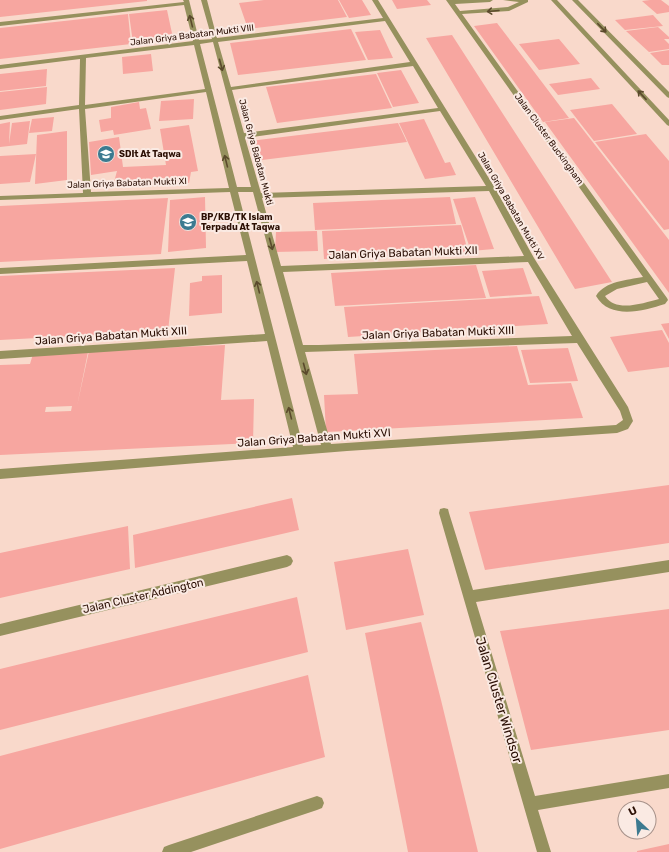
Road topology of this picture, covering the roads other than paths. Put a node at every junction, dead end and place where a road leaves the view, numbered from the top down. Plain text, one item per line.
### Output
1 (206, 0) edge
2 (375, 0) edge
3 (490, 0) edge
4 (506, 0) edge
5 (533, 0) edge
6 (554, 0) edge
7 (574, 0) edge
8 (526, 1) junction
9 (186, 2) edge
10 (450, 2) edge
11 (459, 13) junction
12 (387, 19) junction
13 (0, 24) edge
14 (215, 41) junction
15 (197, 43) junction
16 (83, 57) junction
17 (413, 64) junction
18 (0, 67) edge
19 (228, 89) junction
20 (209, 90) junction
21 (669, 96) edge
22 (82, 108) junction
23 (442, 110) junction
24 (0, 118) edge
25 (669, 124) edge
26 (241, 136) junction
27 (491, 188) junction
28 (233, 189) junction
29 (257, 193) junction
30 (87, 195) junction
31 (0, 198) edge
32 (251, 258) junction
33 (530, 259) junction
34 (278, 269) junction
35 (0, 271) edge
36 (649, 279) junction
37 (270, 337) junction
38 (579, 339) junction
39 (299, 348) junction
40 (0, 355) edge
41 (628, 421) joint
42 (327, 449) junction
43 (299, 451) junction
44 (0, 474) edge
45 (444, 513) dead end
46 (287, 562) dead end
47 (669, 566) edge
48 (468, 597) junction
49 (0, 630) edge
50 (669, 780) edge
51 (317, 803) dead end
52 (531, 804) junction
53 (169, 852) edge
54 (544, 852) edge

1 - 14 street, Jalan Griya Babatan Mukti
2 - 12 street, Jalan Griya Babatan Mukti XV
3 - 10 street
4 - 8 street
5 - 8 street
25 -> 6 street
7 -> 21 street
8 -> 11 street
9 - 13 street
15 -> 9 street
10 - 11 street, Jalan Cluster Buckingham
11 - 36 street, Jalan Cluster Buckingham
12 - 14 street, Jalan Griya Babatan Mukti VIII
12 - 17 street, Jalan Griya Babatan Mukti XV
14 - 15 street, Jalan Griya Babatan Mukti VIII
14 -> 19 street, Jalan Griya Babatan Mukti
15 - 16 street, Jalan Griya Babatan Mukti VIII
15 - 20 street
16 - 18 street, Jalan Griya Babatan Mukti VIII
16 - 22 street
17 - 19 street
17 - 23 street, Jalan Griya Babatan Mukti XV
19 - 26 street, Jalan Griya Babatan Mukti
20 - 22 street
28 -> 20 street
22 - 24 street
22 - 30 street
23 - 26 street
23 - 27 street, Jalan Griya Babatan Mukti XV
26 - 29 street, Jalan Griya Babatan Mukti
27 - 29 street, Jalan Griya Babatan Mukti XI
27 - 33 street, Jalan Griya Babatan Mukti XV
28 - 29 street, Jalan Griya Babatan Mukti XI
28 - 30 street, Jalan Griya Babatan Mukti XI
28 - 32 street
29 -> 34 street, Jalan Griya Babatan Mukti
30 - 31 street, Jalan Griya Babatan Mukti XI
32 - 35 street
37 -> 32 street
33 - 34 street, Jalan Griya Babatan Mukti XII
33 - 38 street, Jalan Griya Babatan Mukti XV
34 - 39 street, Jalan Griya Babatan Mukti
36 - 36 street, Jalan Cluster Buckingham
37 - 40 street, Jalan Griya Babatan Mukti XIII
43 -> 37 street
38 - 39 street, Jalan Griya Babatan Mukti XIII
38 - 41 street, Jalan Griya Babatan Mukti XV
39 -> 42 street, Jalan Griya Babatan Mukti
41 - 42 street, Jalan Griya Babatan Mukti XVI
42 - 43 street, Jalan Griya Babatan Mukti XVI
43 - 44 street, Jalan Griya Babatan Mukti XVI
45 - 48 street, Jalan Cluster Windsor
46 - 49 street, Jalan Cluster Addington
47 - 48 street
48 - 52 street, Jalan Cluster Windsor
50 - 52 street
51 - 53 street
52 - 54 street, Jalan Cluster Windsor

